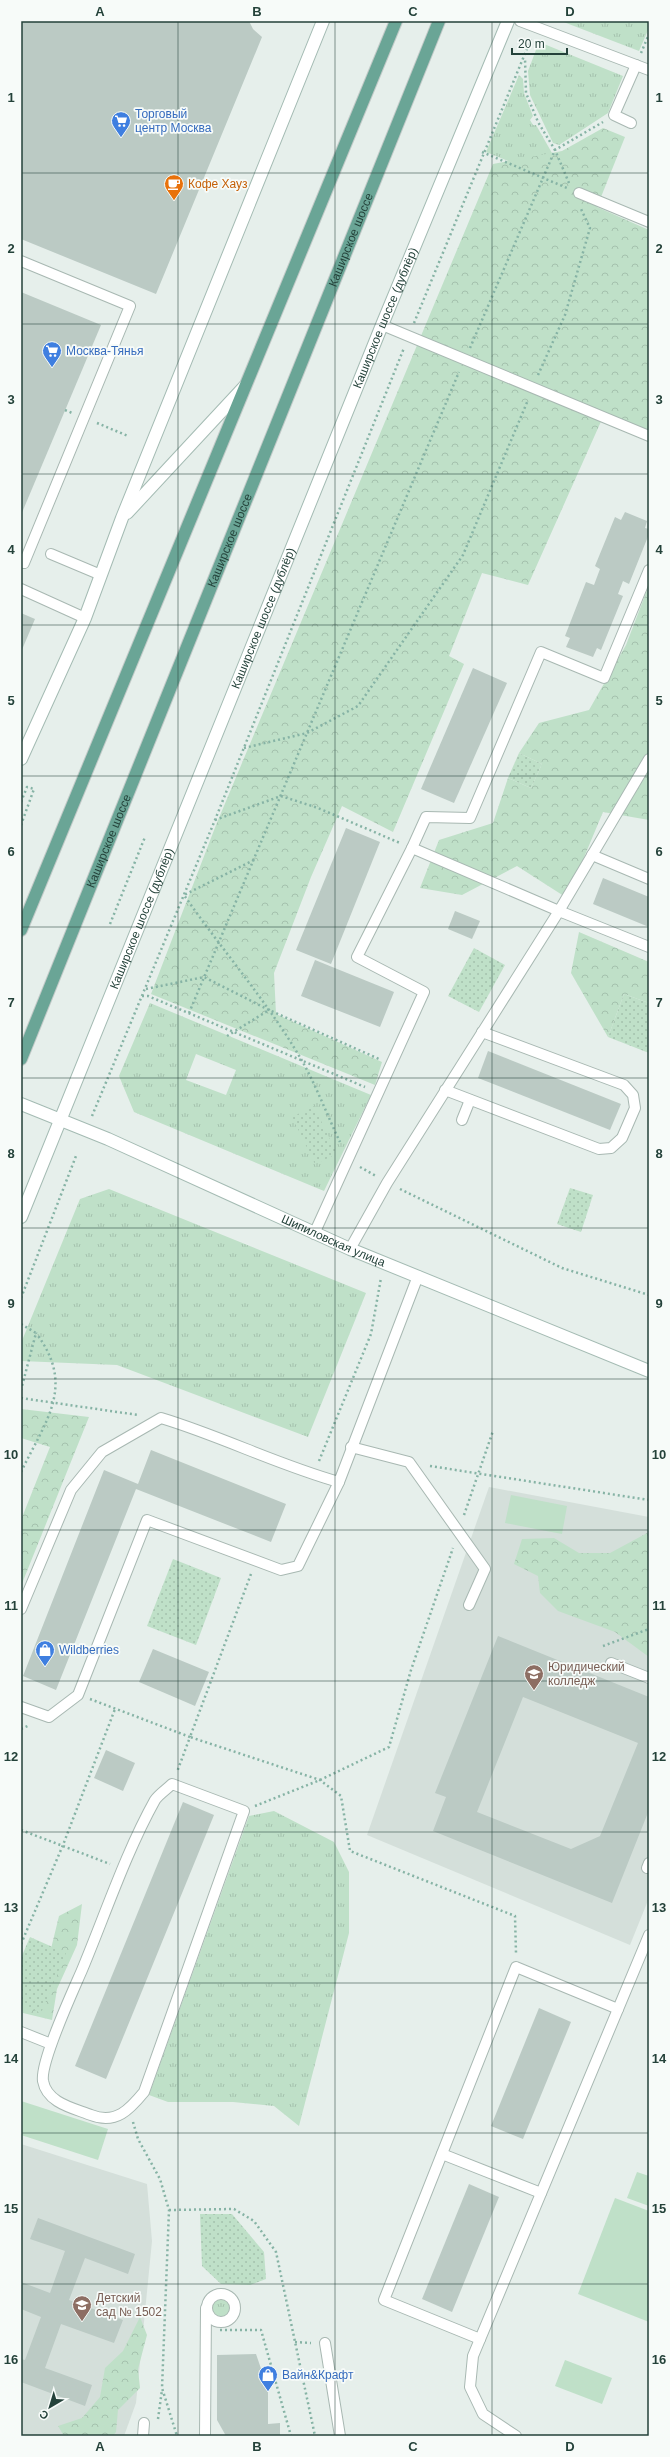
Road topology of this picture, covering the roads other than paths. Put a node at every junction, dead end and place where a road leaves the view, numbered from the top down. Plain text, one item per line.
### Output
1 (323, 21) edge
2 (396, 21) edge
3 (439, 21) edge
4 (508, 21) edge
5 (520, 21) edge
6 (638, 60) junction
7 (649, 70) edge
8 (631, 123) dead end
9 (575, 192) road end
10 (649, 222) edge
11 (21, 261) edge
12 (382, 325) junction
13 (249, 382) junction
14 (649, 436) edge
15 (122, 518) junction
16 (51, 554) dead end
17 (21, 562) edge
18 (649, 570) edge
19 (101, 575) junction
20 (21, 589) edge
21 (85, 618) junction
22 (21, 759) edge
23 (649, 759) edge
24 (412, 848) junction
25 (592, 855) junction
26 (649, 879) edge
27 (559, 911) junction
28 (21, 930) edge
29 (649, 948) edge
30 (482, 1032) junction
31 (21, 1059) edge
32 (445, 1090) junction
33 (470, 1100) junction
34 (21, 1104) edge
35 (60, 1120) junction
36 (462, 1120) dead end
37 (21, 1217) edge
38 (314, 1234) junction
39 (350, 1250) junction
40 (418, 1276) junction
41 (649, 1371) edge
42 (351, 1447) junction
43 (338, 1482) junction
44 (469, 1604) dead end
45 (21, 1609) edge
46 (611, 1663) dead end
47 (649, 1678) edge
48 (21, 1707) edge
49 (649, 1935) edge
50 (618, 2008) junction
51 (21, 2032) edge
52 (51, 2044) junction
53 (442, 2154) junction
54 (541, 2193) junction
55 (206, 2308) dead end
56 (480, 2339) junction
57 (325, 2343) dead end
58 (144, 2423) dead end
59 (143, 2436) edge
60 (205, 2436) edge
61 (340, 2436) edge
62 (516, 2436) edge

1 - 15 main road
2 - 13 main road
3 - 31 main road, Каширское шоссе
4 - 12 main road, Каширское шоссе (дублёр)
5 - 6 lane
6 - 7 lane
6 - 8 lane
9 - 10 lane
11 - 17 lane
12 - 14 lane
12 - 35 main road, Каширское шоссе (дублёр)
13 - 15 main road
13 - 28 main road
15 - 19 main road
16 - 19 lane
18 - 24 lane
19 - 21 main road
20 - 21 lane
21 - 22 main road
23 - 25 lane
24 - 27 lane
24 - 38 lane
25 - 26 lane
25 - 27 lane
27 - 29 lane
27 - 30 lane
30 - 32 lane
30 - 33 lane
32 - 33 lane
32 - 39 lane
33 - 36 lane
34 - 35 main road, Шипиловская улица
35 - 37 main road, Каширское шоссе (дублёр)
35 - 38 main road, Шипиловская улица
38 - 39 main road, Шипиловская улица
39 - 40 main road, Шипиловская улица
40 - 41 main road, Шипиловская улица
40 - 42 lane
42 - 43 lane
42 - 44 lane
43 - 45 lane
43 - 48 lane
46 - 47 lane
49 - 50 lane
50 - 53 lane
50 - 54 lane
51 - 52 lane
52 - 52 lane
53 - 54 lane
53 - 56 lane
54 - 56 lane
55 - 60 lane
56 - 62 lane
57 - 61 lane
58 - 59 lane

